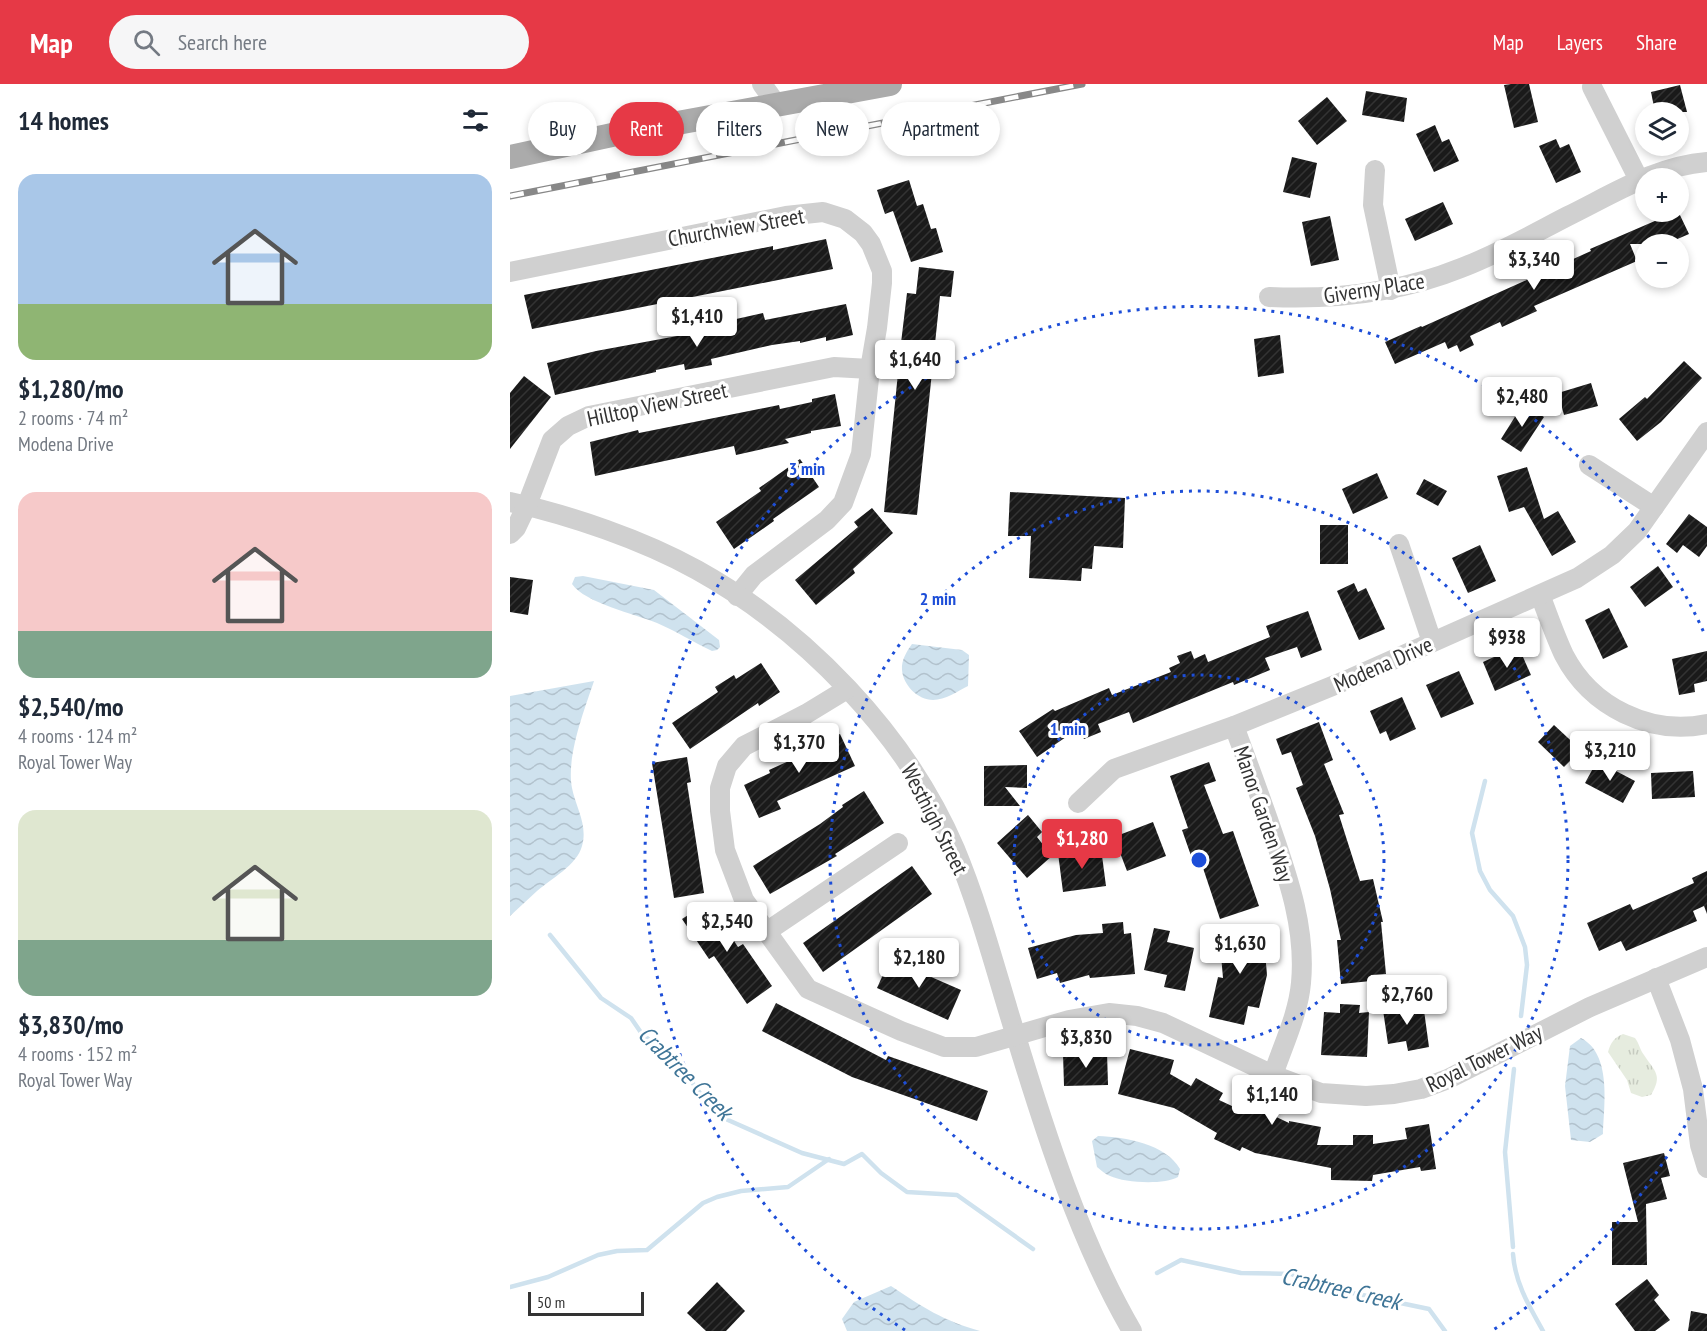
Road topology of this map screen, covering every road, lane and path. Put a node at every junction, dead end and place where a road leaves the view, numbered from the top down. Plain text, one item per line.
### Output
1 (762, 84) edge
2 (890, 84) edge
3 (1592, 87) dead end
4 (779, 95) edge
5 (510, 158) edge
6 (1707, 162) edge
7 (1671, 168) edge
8 (1375, 170) dead end
9 (1635, 172) edge
10 (1635, 182) edge
11 (510, 272) edge
12 (1391, 290) junction
13 (1269, 297) dead end
14 (870, 369) junction
15 (1707, 432) edge
16 (1589, 465) dead end
17 (519, 504) edge
18 (1654, 507) junction
19 (510, 534) edge
20 (1399, 544) dead end
21 (1540, 595) junction
22 (736, 596) junction
23 (1432, 642) junction
24 (848, 689) junction
25 (1707, 724) edge
26 (1234, 726) junction
27 (1078, 803) dead end
28 (898, 843) dead end
29 (766, 932) junction
30 (1707, 957) edge
31 (1656, 978) junction
32 (1016, 1036) junction
33 (1273, 1075) junction
34 (1707, 1168) edge
35 (1132, 1331) edge

1 - 4 street
2 - 4 main road
3 - 9 street
4 - 5 main road
6 - 7 street, Giverny Place
8 - 12 street
10 - 12 street, Giverny Place
11 - 14 street, Churchview Street
12 - 13 street, Giverny Place
14 - 17 street, Hilltop View Street
14 - 22 street, Churchview Street
15 - 18 street, Modena Drive
16 - 18 street
17 - 19 street, Hilltop View Street
17 - 22 street, Westhigh Street
18 - 21 street, Modena Drive
20 - 23 street
21 - 23 street, Modena Drive
21 - 25 street
22 - 24 street, Westhigh Street
23 - 26 street, Modena Drive
24 - 29 street, Royal Tower Way
24 - 32 street, Westhigh Street
26 - 27 street, Modena Drive
26 - 33 street, Manor Garden Way
28 - 29 street
29 - 32 street, Royal Tower Way
30 - 31 street, Royal Tower Way
31 - 33 street, Royal Tower Way
31 - 34 street
32 - 33 street, Royal Tower Way
32 - 35 street, Westhigh Street

